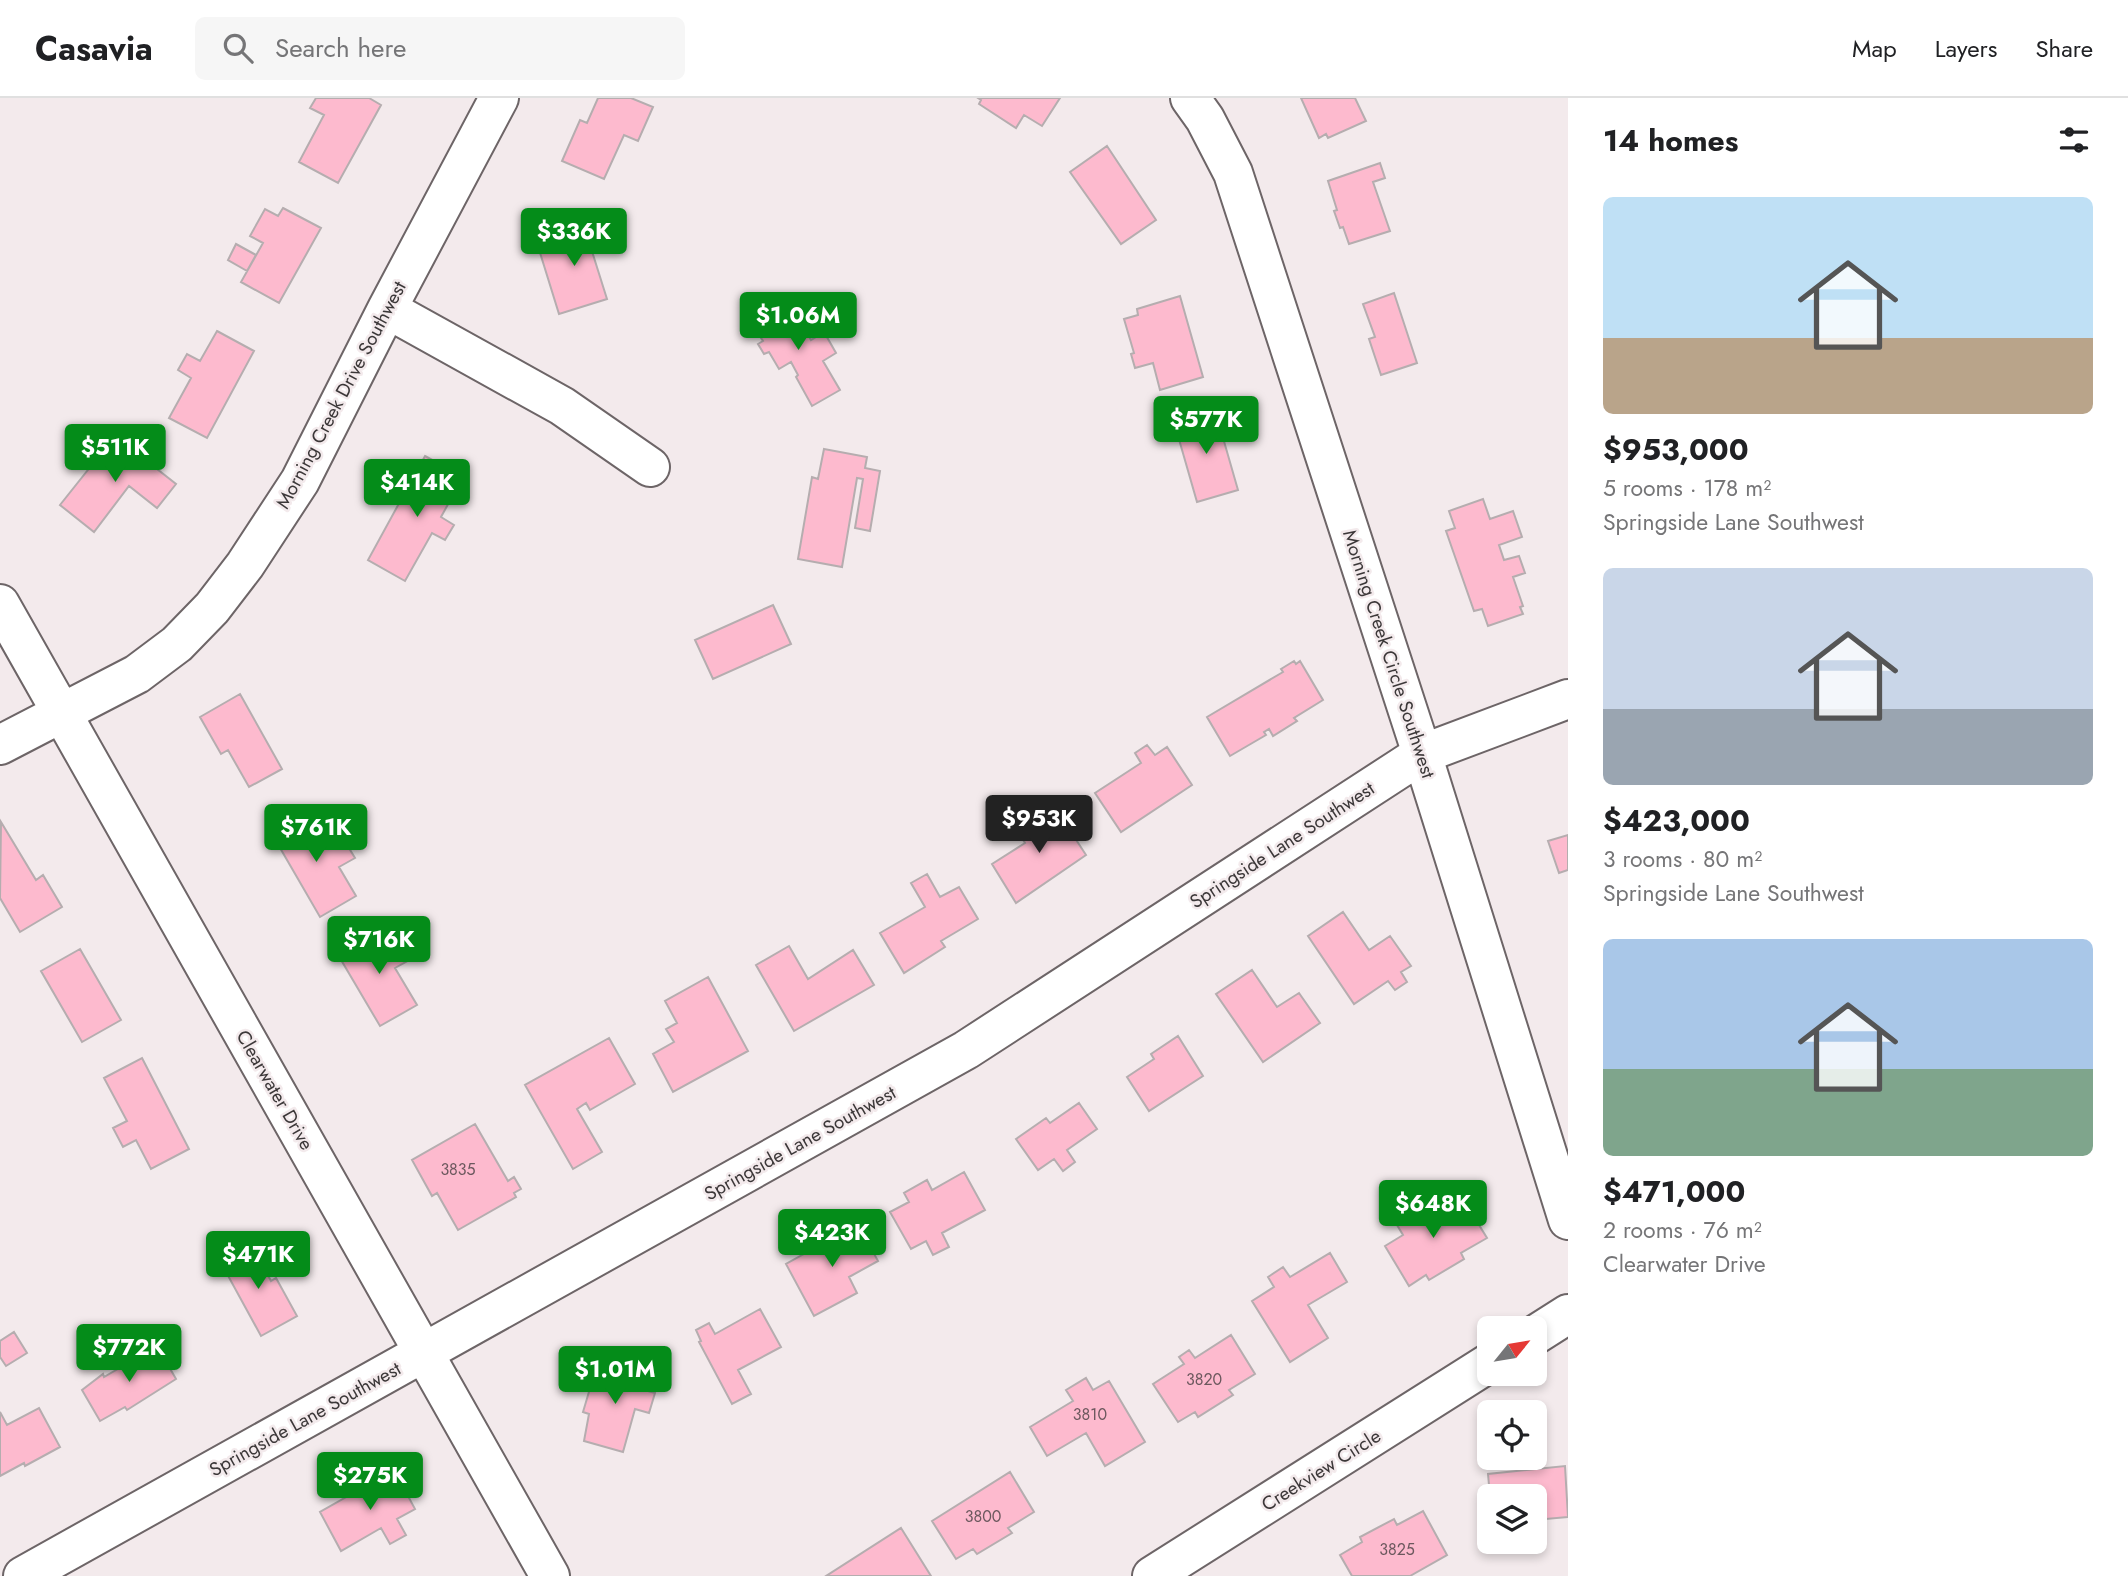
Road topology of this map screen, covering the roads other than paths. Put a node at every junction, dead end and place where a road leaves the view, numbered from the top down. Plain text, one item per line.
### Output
1 (499, 98) edge
2 (1190, 98) edge
3 (387, 309) junction
4 (650, 467) dead end
5 (0, 604) edge
6 (1568, 699) edge
7 (61, 712) junction
8 (0, 745) edge
9 (1422, 754) junction
10 (1568, 1220) edge
11 (1568, 1314) edge
12 (1547, 1327) edge
13 (424, 1353) junction
14 (1477, 1371) edge
15 (23, 1576) edge
16 (550, 1576) edge
17 (1152, 1576) edge

1 - 3 street, Morning Creek Drive Southwest
2 - 9 street, Morning Creek Circle Southwest
3 - 4 street
3 - 7 street, Morning Creek Drive Southwest
5 - 7 street, Clearwater Drive
6 - 9 street, Springside Lane Southwest
7 - 8 street, Morning Creek Drive Southwest
7 - 13 street, Clearwater Drive
9 - 10 street, Morning Creek Circle Southwest
9 - 13 street, Springside Lane Southwest
11 - 12 street
13 - 15 street, Springside Lane Southwest
13 - 16 street, Clearwater Drive
14 - 17 street, Creekview Circle

